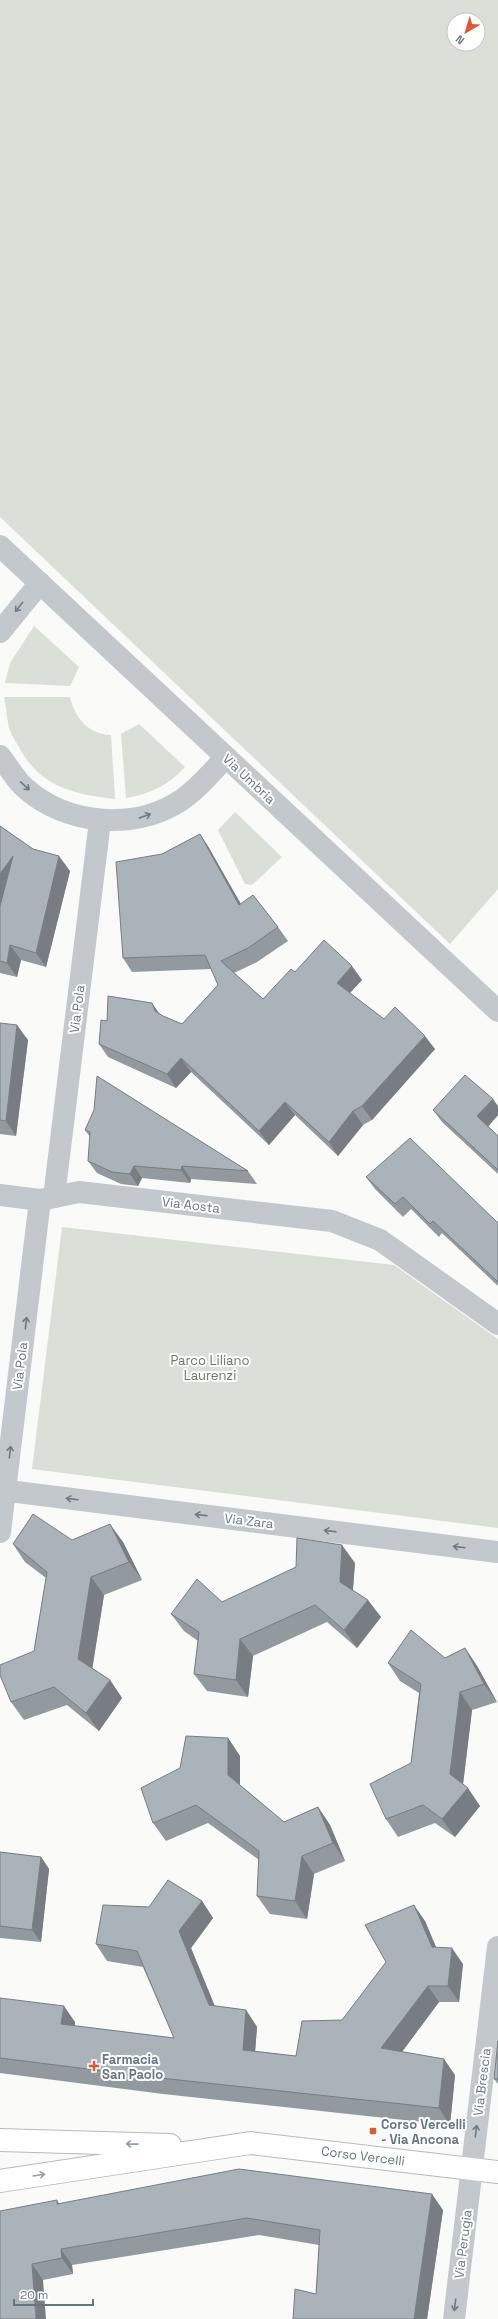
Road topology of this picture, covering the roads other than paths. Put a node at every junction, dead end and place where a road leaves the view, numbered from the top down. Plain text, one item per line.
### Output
1 (0, 546) edge
2 (40, 584) junction
3 (0, 632) edge
4 (0, 756) edge
5 (226, 757) junction
6 (100, 821) junction
7 (498, 1011) edge
8 (0, 1195) edge
9 (47, 1198) junction
10 (498, 1324) edge
11 (3, 1490) edge
12 (0, 1532) edge
13 (498, 1552) edge
14 (498, 1947) edge
15 (0, 2140) edge
16 (227, 2146) junction
17 (471, 2169) junction
18 (498, 2172) edge
19 (0, 2181) edge
20 (454, 2319) edge

1 - 2 street, Via Umbria
2 -> 3 street
2 - 5 street, Via Umbria
4 -> 6 street
6 -> 5 street
5 - 7 street, Via Umbria
6 - 9 street, Via Pola
8 - 9 street, Via Aosta
9 - 10 street, Via Aosta
11 -> 9 street, Via Pola
11 - 12 street, Via Pola
13 -> 11 street, Via Zara
17 -> 14 street, Via Brescia
16 -> 15 main road, Corso Vercelli
16 - 17 main road, Corso Vercelli
19 -> 16 main road, Corso Vercelli
17 - 18 main road, Corso Vercelli
17 -> 20 street, Via Perugia

